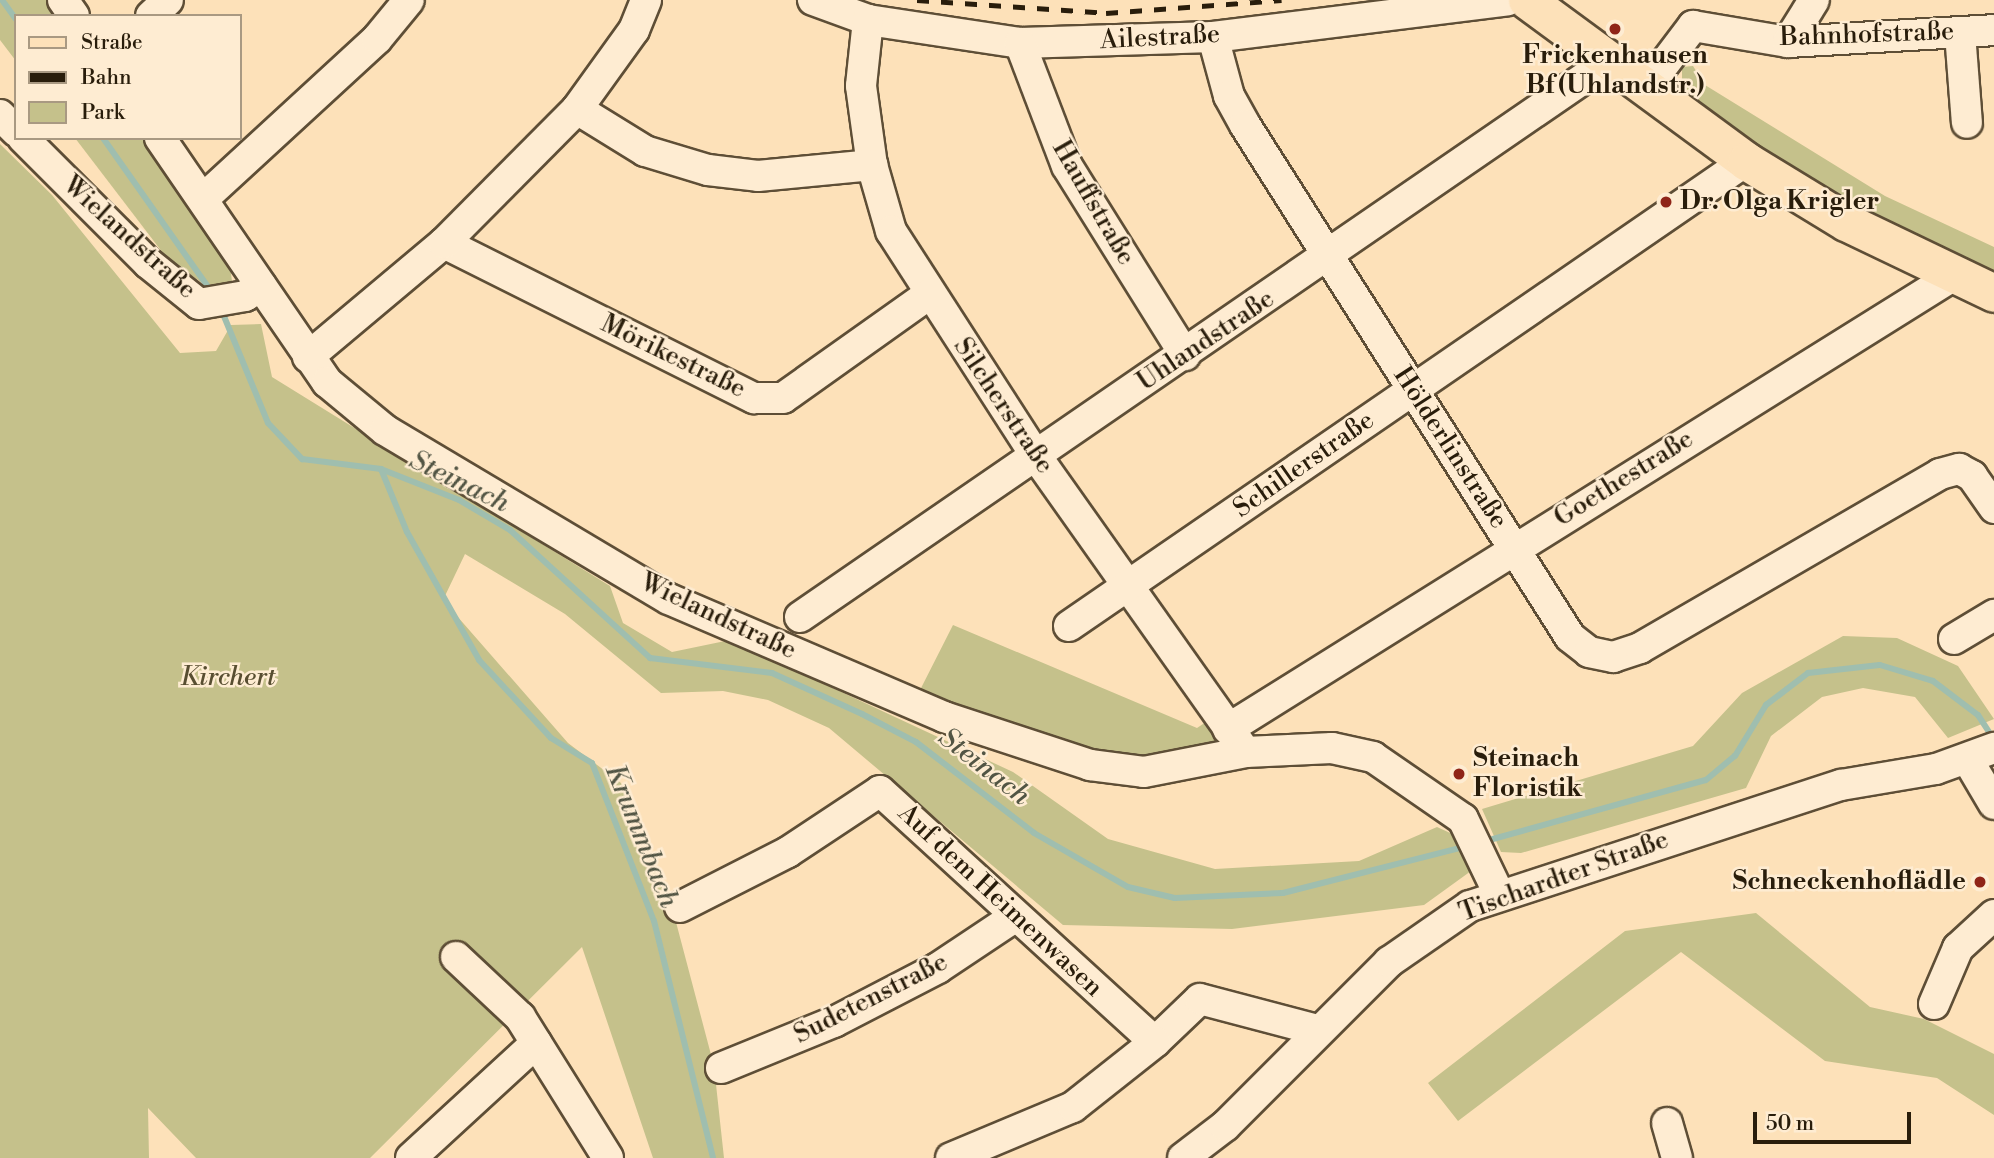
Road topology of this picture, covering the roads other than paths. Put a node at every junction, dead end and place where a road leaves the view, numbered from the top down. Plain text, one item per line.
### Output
1 (168, 0) edge
2 (409, 0) edge
3 (646, 0) edge
4 (813, 0) edge
5 (1508, 0) edge
6 (1527, 0) edge
7 (1814, 0) edge
8 (153, 14) edge
9 (869, 20) junction
10 (1994, 30) edge
11 (1960, 33) junction
12 (1213, 37) junction
13 (1788, 42) junction
14 (1020, 43) junction
15 (1609, 61) junction
16 (1646, 88) junction
17 (577, 109) junction
18 (0, 116) edge
19 (1967, 123) dead end
20 (14, 129) edge
21 (25, 140) edge
22 (161, 140) edge
23 (1746, 161) junction
24 (872, 165) junction
25 (203, 199) junction
26 (444, 243) junction
27 (1329, 257) junction
28 (1951, 276) junction
29 (253, 291) junction
30 (1994, 293) edge
31 (928, 295) junction
32 (1185, 355) junction
33 (308, 358) junction
34 (1412, 390) junction
35 (1036, 456) junction
36 (1994, 508) edge
37 (1515, 546) junction
38 (1130, 584) junction
39 (1994, 615) edge
40 (800, 617) dead end
41 (1069, 626) dead end
42 (1954, 639) dead end
43 (1227, 729) junction
44 (1246, 752) junction
45 (1983, 753) edge
46 (1994, 804) edge
47 (1499, 894) junction
48 (680, 906) dead end
49 (1994, 915) edge
50 (1013, 918) junction
51 (456, 957) dead end
52 (1934, 1004) dead end
53 (1317, 1030) junction
54 (1155, 1042) junction
55 (536, 1043) junction
56 (721, 1068) dead end
57 (1667, 1123) dead end
58 (411, 1158) edge
59 (608, 1158) edge
60 (951, 1158) edge
61 (1183, 1158) edge
62 (1677, 1158) edge

1 - 8 street
2 - 25 street
3 - 17 street
4 - 9 street, Ailestraße
5 - 12 street, Ailestraße
6 - 15 main road
7 - 13 street
9 - 14 street, Ailestraße
9 - 24 street, Silcherstraße
10 - 11 street, Bahnhofstraße
11 - 13 street, Bahnhofstraße
11 - 19 street
12 - 14 street, Ailestraße
12 - 27 street, Hölderlinstraße
13 - 16 street, Bahnhofstraße
14 - 32 street, Hauffstraße
15 - 16 main road
15 - 27 street, Uhlandstraße
16 - 23 main road
17 - 24 street
17 - 26 street
18 - 20 street
21 - 29 street, Wielandstraße
22 - 25 street
23 - 28 main road
23 - 34 street, Schillerstraße
24 - 31 street, Silcherstraße
25 - 29 street
26 - 31 street, Mörikestraße
26 - 33 street
27 - 32 street, Uhlandstraße
27 - 34 street, Hölderlinstraße
28 - 30 main road
28 - 37 street, Goethestraße
29 - 33 street, Wielandstraße
31 - 35 street, Silcherstraße
32 - 35 street, Uhlandstraße
33 - 44 street, Wielandstraße
34 - 37 street, Hölderlinstraße
34 - 38 street, Schillerstraße
35 - 38 street, Silcherstraße
35 - 40 street, Uhlandstraße
36 - 37 street, Hölderlinstraße
37 - 43 street, Goethestraße
38 - 41 street, Schillerstraße
38 - 43 street, Silcherstraße
39 - 42 street
43 - 44 street, Silcherstraße
44 - 47 street, Wielandstraße
45 - 46 street
45 - 47 street, Tischardter Straße
47 - 53 street, Tischardter Straße
48 - 50 street, Auf dem Heimenwasen
49 - 52 street
50 - 54 street, Auf dem Heimenwasen
50 - 56 street, Sudetenstraße
51 - 55 street
53 - 54 street
53 - 61 street, Tischardter Straße
54 - 60 street
55 - 58 street
55 - 59 street
57 - 62 street

